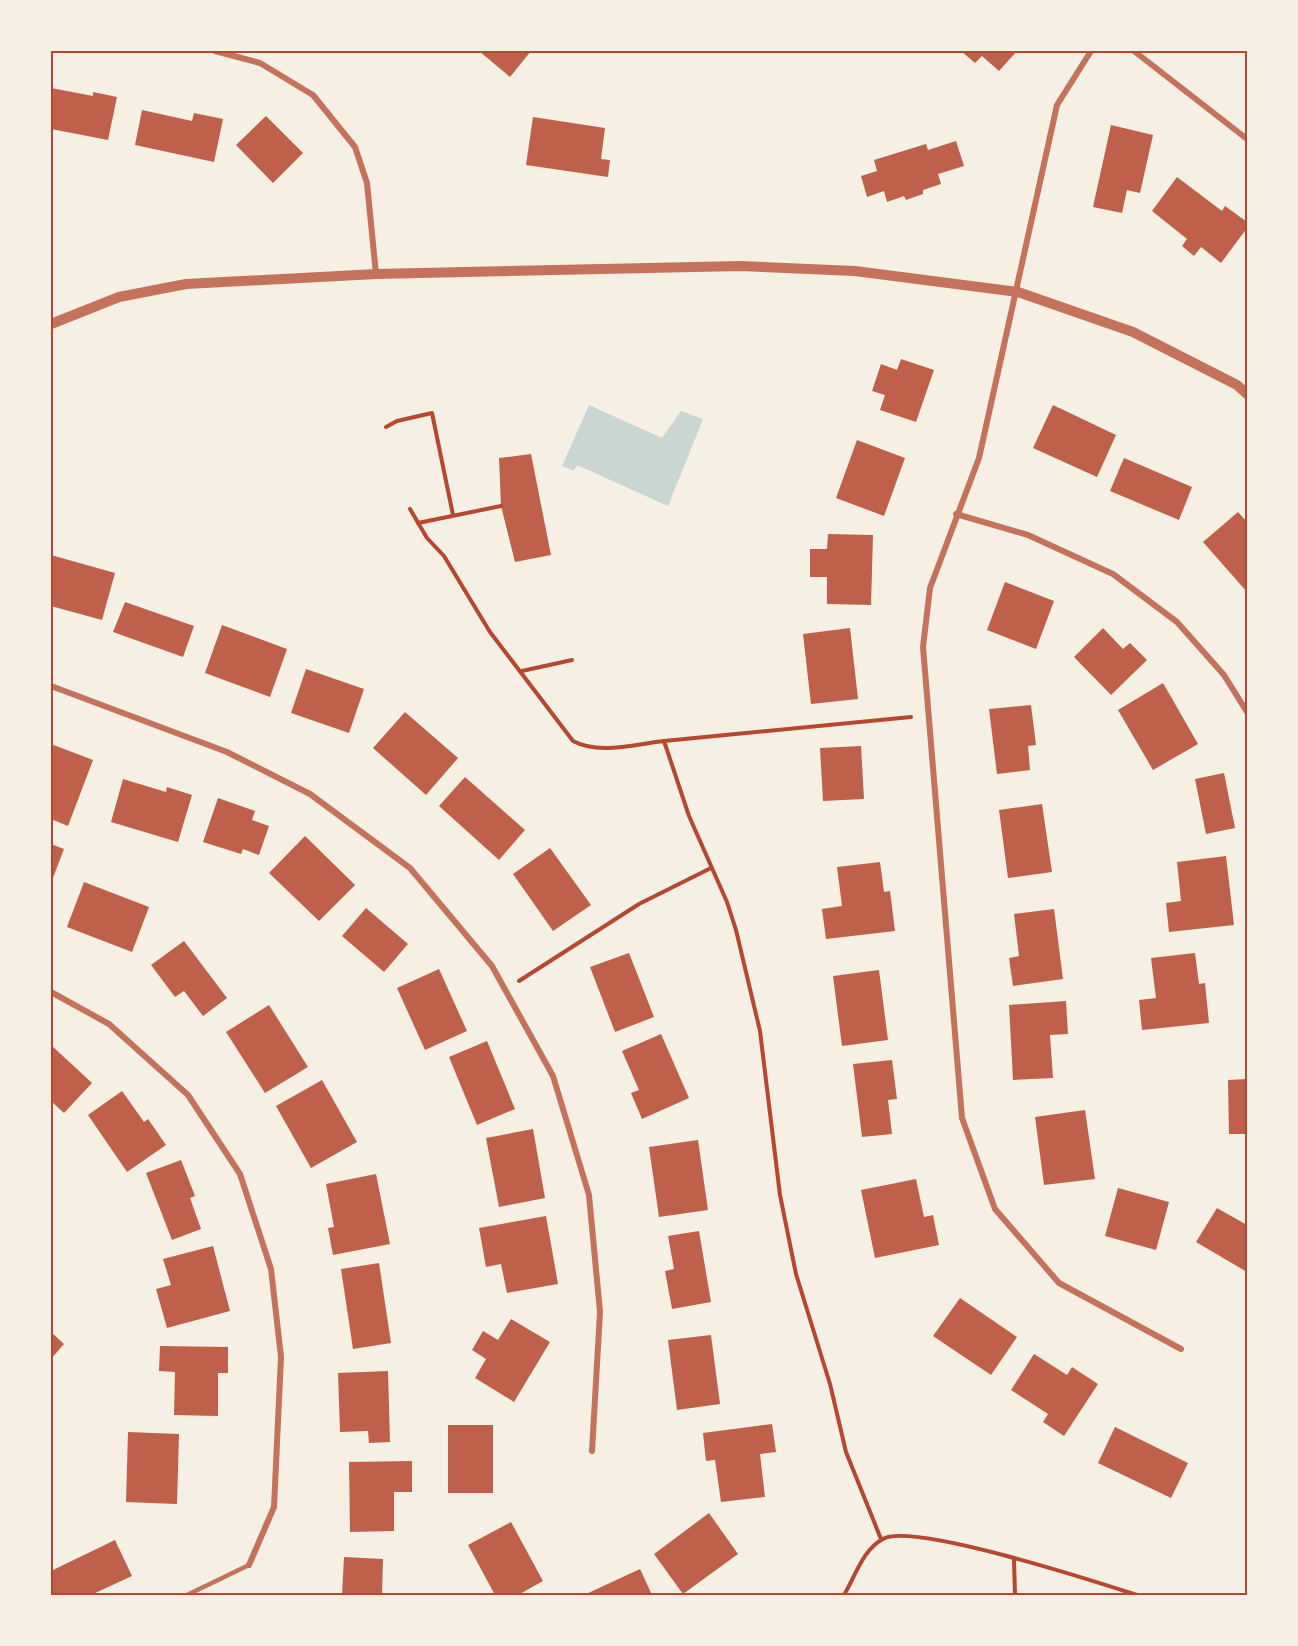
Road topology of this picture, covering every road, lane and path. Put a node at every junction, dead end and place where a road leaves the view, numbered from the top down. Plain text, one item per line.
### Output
1 (215, 51) edge
2 (1091, 51) edge
3 (1134, 51) edge
4 (1247, 139) edge
5 (376, 274) junction
6 (1018, 292) junction
7 (51, 324) edge
8 (1247, 393) edge
9 (386, 427) dead end
10 (501, 506) dead end
11 (410, 509) dead end
12 (956, 514) junction
13 (453, 515) junction
14 (418, 523) junction
15 (572, 660) dead end
16 (522, 670) junction
17 (51, 686) edge
18 (1247, 712) edge
19 (929, 715) junction
20 (664, 741) junction
21 (711, 868) junction
22 (506, 989) junction
23 (51, 992) edge
24 (1181, 1349) dead end
25 (592, 1451) dead end
26 (881, 1539) junction
27 (1014, 1560) junction
28 (249, 1565) joint
29 (187, 1595) edge
30 (844, 1595) edge
31 (1015, 1595) edge
32 (1137, 1595) edge

1 - 5 street
2 - 6 street
3 - 4 street
5 - 6 street
5 - 7 street
6 - 8 street
6 - 12 street
9 - 13 path
10 - 13 path
11 - 14 path
12 - 18 street
12 - 19 street
13 - 14 path
14 - 16 path
15 - 16 path
16 - 20 path
17 - 22 street
19 - 20 path
19 - 24 street
20 - 21 path
21 - 22 path
21 - 26 path
22 - 25 street
23 - 28 street
26 - 27 path
26 - 30 path
27 - 31 path
27 - 32 path
28 - 29 lane

